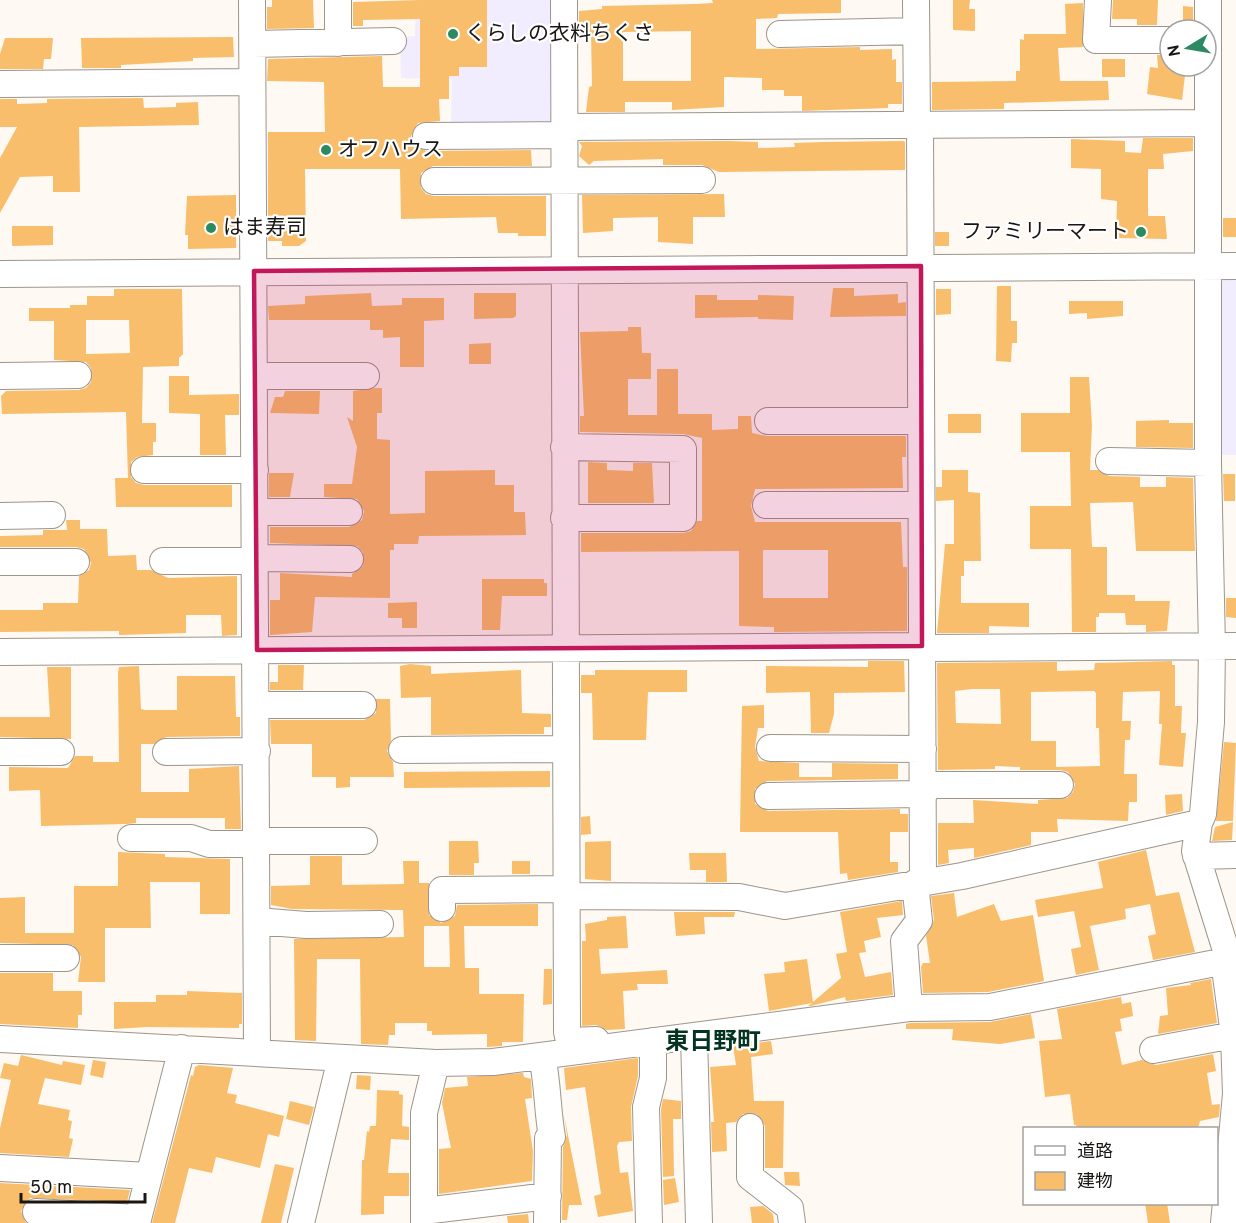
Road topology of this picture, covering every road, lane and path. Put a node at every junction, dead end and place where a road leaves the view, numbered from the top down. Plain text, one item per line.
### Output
1 (252, 0) edge
2 (338, 0) edge
3 (564, 0) edge
4 (916, 0) edge
5 (1098, 0) edge
6 (1208, 0) edge
7 (1208, 18) edge
8 (916, 32) junction
9 (780, 34) dead end
10 (1158, 40) edge
11 (393, 41) dead end
12 (338, 43) junction
13 (253, 44) junction
14 (1207, 78) edge
15 (252, 81) junction
16 (0, 84) edge
17 (1207, 123) junction
18 (918, 125) junction
19 (565, 131) junction
20 (426, 136) dead end
21 (564, 180) junction
22 (702, 180) dead end
23 (434, 181) dead end
24 (921, 266) junction
25 (1207, 266) junction
26 (1236, 266) edge
27 (564, 268) junction
28 (255, 271) junction
29 (0, 274) edge
30 (78, 375) dead end
31 (0, 376) edge
32 (255, 376) junction
33 (366, 376) dead end
34 (768, 421) dead end
35 (921, 422) junction
36 (564, 447) junction
37 (1109, 461) dead end
38 (1208, 463) junction
39 (144, 470) dead end
40 (255, 470) junction
41 (766, 505) dead end
42 (921, 505) junction
43 (256, 512) junction
44 (350, 512) dead end
45 (52, 515) dead end
46 (0, 516) edge
47 (564, 518) junction
48 (350, 559) dead end
49 (256, 560) junction
50 (163, 561) dead end
51 (0, 562) edge
52 (76, 562) dead end
53 (1224, 646) edge
54 (922, 647) junction
55 (566, 649) junction
56 (257, 650) junction
57 (0, 652) edge
58 (256, 705) junction
59 (363, 705) dead end
60 (770, 748) dead end
61 (566, 749) junction
62 (923, 749) junction
63 (402, 750) dead end
64 (256, 751) junction
65 (0, 752) edge
66 (61, 752) dead end
67 (166, 752) dead end
68 (1060, 785) dead end
69 (924, 790) junction
70 (768, 796) dead end
71 (1199, 823) junction
72 (131, 838) dead end
73 (364, 841) dead end
74 (257, 842) junction
75 (1236, 855) edge
76 (1196, 856) junction
77 (919, 883) junction
78 (566, 892) junction
79 (442, 908) dead end
80 (257, 921) junction
81 (380, 924) dead end
82 (0, 958) edge
83 (66, 958) dead end
84 (1230, 960) edge
85 (909, 1008) junction
86 (694, 1036) junction
87 (0, 1039) edge
88 (1234, 1040) edge
89 (653, 1041) junction
90 (614, 1046) junction
91 (182, 1048) junction
92 (1153, 1050) dead end
93 (257, 1052) junction
94 (542, 1056) junction
95 (341, 1058) junction
96 (436, 1063) junction
97 (750, 1127) dead end
98 (0, 1168) edge
99 (46, 1171) junction
100 (149, 1176) junction
101 (548, 1196) junction
102 (35, 1217) edge
103 (424, 1217) edge
104 (137, 1220) edge
105 (301, 1223) edge
106 (547, 1223) edge
107 (649, 1223) edge
108 (699, 1223) edge
109 (792, 1223) edge
110 (1224, 1223) edge

1 - 13 street
2 - 12 street
3 - 19 street
4 - 8 street
5 - 10 street
6 - 7 street
8 - 9 street
8 - 18 street
11 - 12 street
12 - 13 street
13 - 15 street
14 - 17 street
15 - 16 street
15 - 28 street
17 - 18 street
17 - 25 street
18 - 19 street
18 - 24 street
19 - 20 street
19 - 21 street
21 - 22 street
21 - 23 street
21 - 27 street
24 - 25 street
24 - 27 street
24 - 35 street
25 - 26 street
25 - 38 street
27 - 28 street
27 - 36 street
28 - 29 street
28 - 32 street
30 - 31 street
32 - 33 street
32 - 40 street
34 - 35 street
35 - 42 street
36 - 47 street
36 - 47 street
37 - 38 street
38 - 53 street
39 - 40 street
40 - 43 street
41 - 42 street
42 - 54 street
43 - 44 street
43 - 49 street
45 - 46 street
47 - 55 street
48 - 49 street
49 - 50 street
49 - 56 street
51 - 52 street
53 - 54 street
53 - 71 street
54 - 55 street
54 - 62 street
55 - 56 street
55 - 61 street
56 - 57 street
56 - 58 street
58 - 59 street
58 - 64 street
60 - 62 street
61 - 63 street
61 - 78 street
62 - 69 street
64 - 67 street
64 - 74 street
65 - 66 street
68 - 69 street
69 - 70 street
69 - 77 street
71 - 76 street
71 - 77 street
72 - 74 street
73 - 74 street
74 - 80 street
75 - 76 street
76 - 84 street
77 - 78 street
77 - 85 street
78 - 79 street
78 - 90 street
80 - 81 street
80 - 93 street
82 - 83 street
84 - 85 street
84 - 88 street
85 - 86 street
86 - 89 street
86 - 108 street
87 - 91 street
88 - 92 street
88 - 110 street
89 - 90 street
89 - 107 street
90 - 94 street
91 - 93 street
91 - 100 street
93 - 95 street
94 - 96 street
94 - 101 street
95 - 96 street
95 - 105 street
96 - 103 street
97 - 109 street
98 - 99 street
99 - 100 street
99 - 102 street
100 - 104 street
101 - 103 street
101 - 106 street
102 - 104 street

